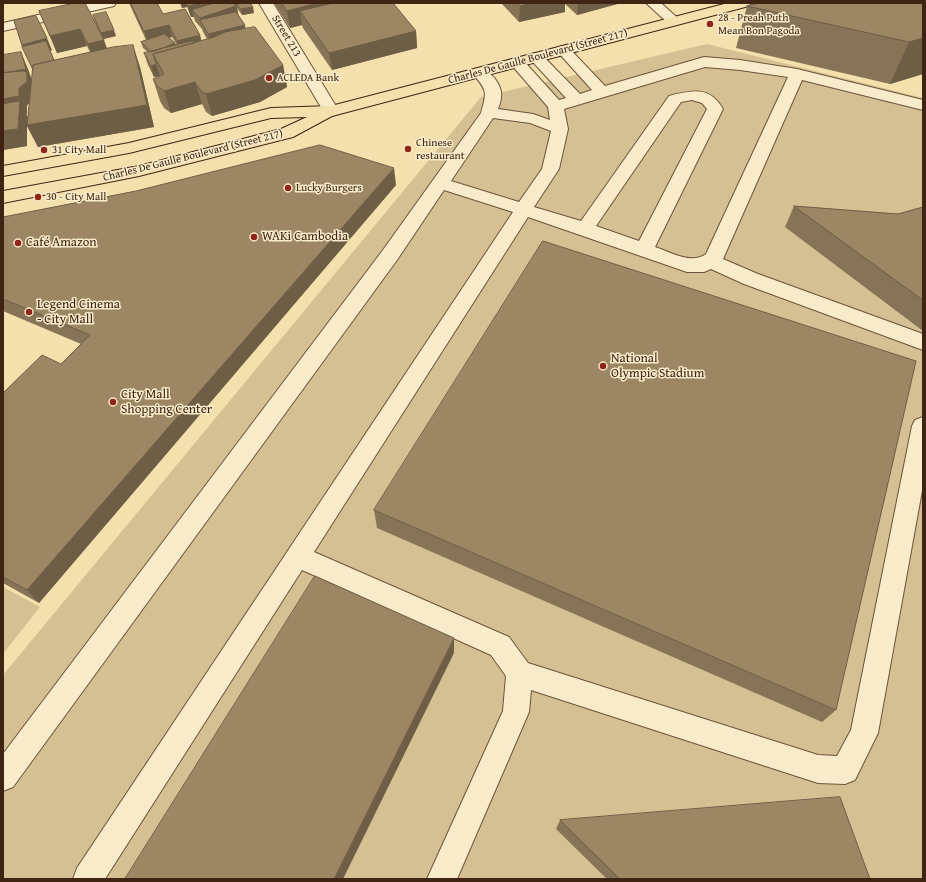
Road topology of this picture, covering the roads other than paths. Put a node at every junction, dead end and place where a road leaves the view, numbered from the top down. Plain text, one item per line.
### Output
1 (108, 3) edge
2 (266, 3) edge
3 (653, 3) edge
4 (744, 3) edge
5 (674, 21) junction
6 (3, 27) edge
7 (562, 50) junction
8 (536, 57) junction
9 (517, 62) junction
10 (480, 72) junction
11 (796, 74) junction
12 (601, 92) junction
13 (566, 102) junction
14 (923, 105) edge
15 (331, 111) junction
16 (489, 113) junction
17 (560, 129) junction
18 (3, 171) edge
19 (440, 184) junction
20 (3, 197) edge
21 (524, 209) junction
22 (585, 229) junction
23 (644, 250) junction
24 (709, 261) junction
25 (923, 342) edge
26 (923, 426) edge
27 (298, 557) junction
28 (519, 673) junction
29 (3, 777) edge
30 (88, 879) edge
31 (442, 879) edge

1 - 6 street
2 - 15 street, Street 213
3 - 5 street
4 - 5 main road, Charles De Gaulle Boulevard (Street 217)
5 - 7 main road, Charles De Gaulle Boulevard (Street 217)
7 - 8 main road, Charles De Gaulle Boulevard (Street 217)
7 - 12 street
8 - 9 main road, Charles De Gaulle Boulevard (Street 217)
8 - 13 street
9 - 10 main road, Charles De Gaulle Boulevard (Street 217)
9 - 13 street
10 - 15 main road, Charles De Gaulle Boulevard (Street 217)
10 - 16 street
11 - 12 street
11 - 14 street
11 - 24 street
12 - 13 street
13 - 17 street
15 - 18 main road, Charles De Gaulle Boulevard (Street 217)
15 - 20 main road, Charles De Gaulle Boulevard (Street 217)
16 - 17 street
16 - 19 street
17 - 21 street
19 - 21 street
19 - 29 street
21 - 22 street
21 - 27 street
22 - 23 street
22 - 23 street
23 - 24 street
24 - 25 street
26 - 28 street
27 - 28 street
27 - 30 street
28 - 31 street

